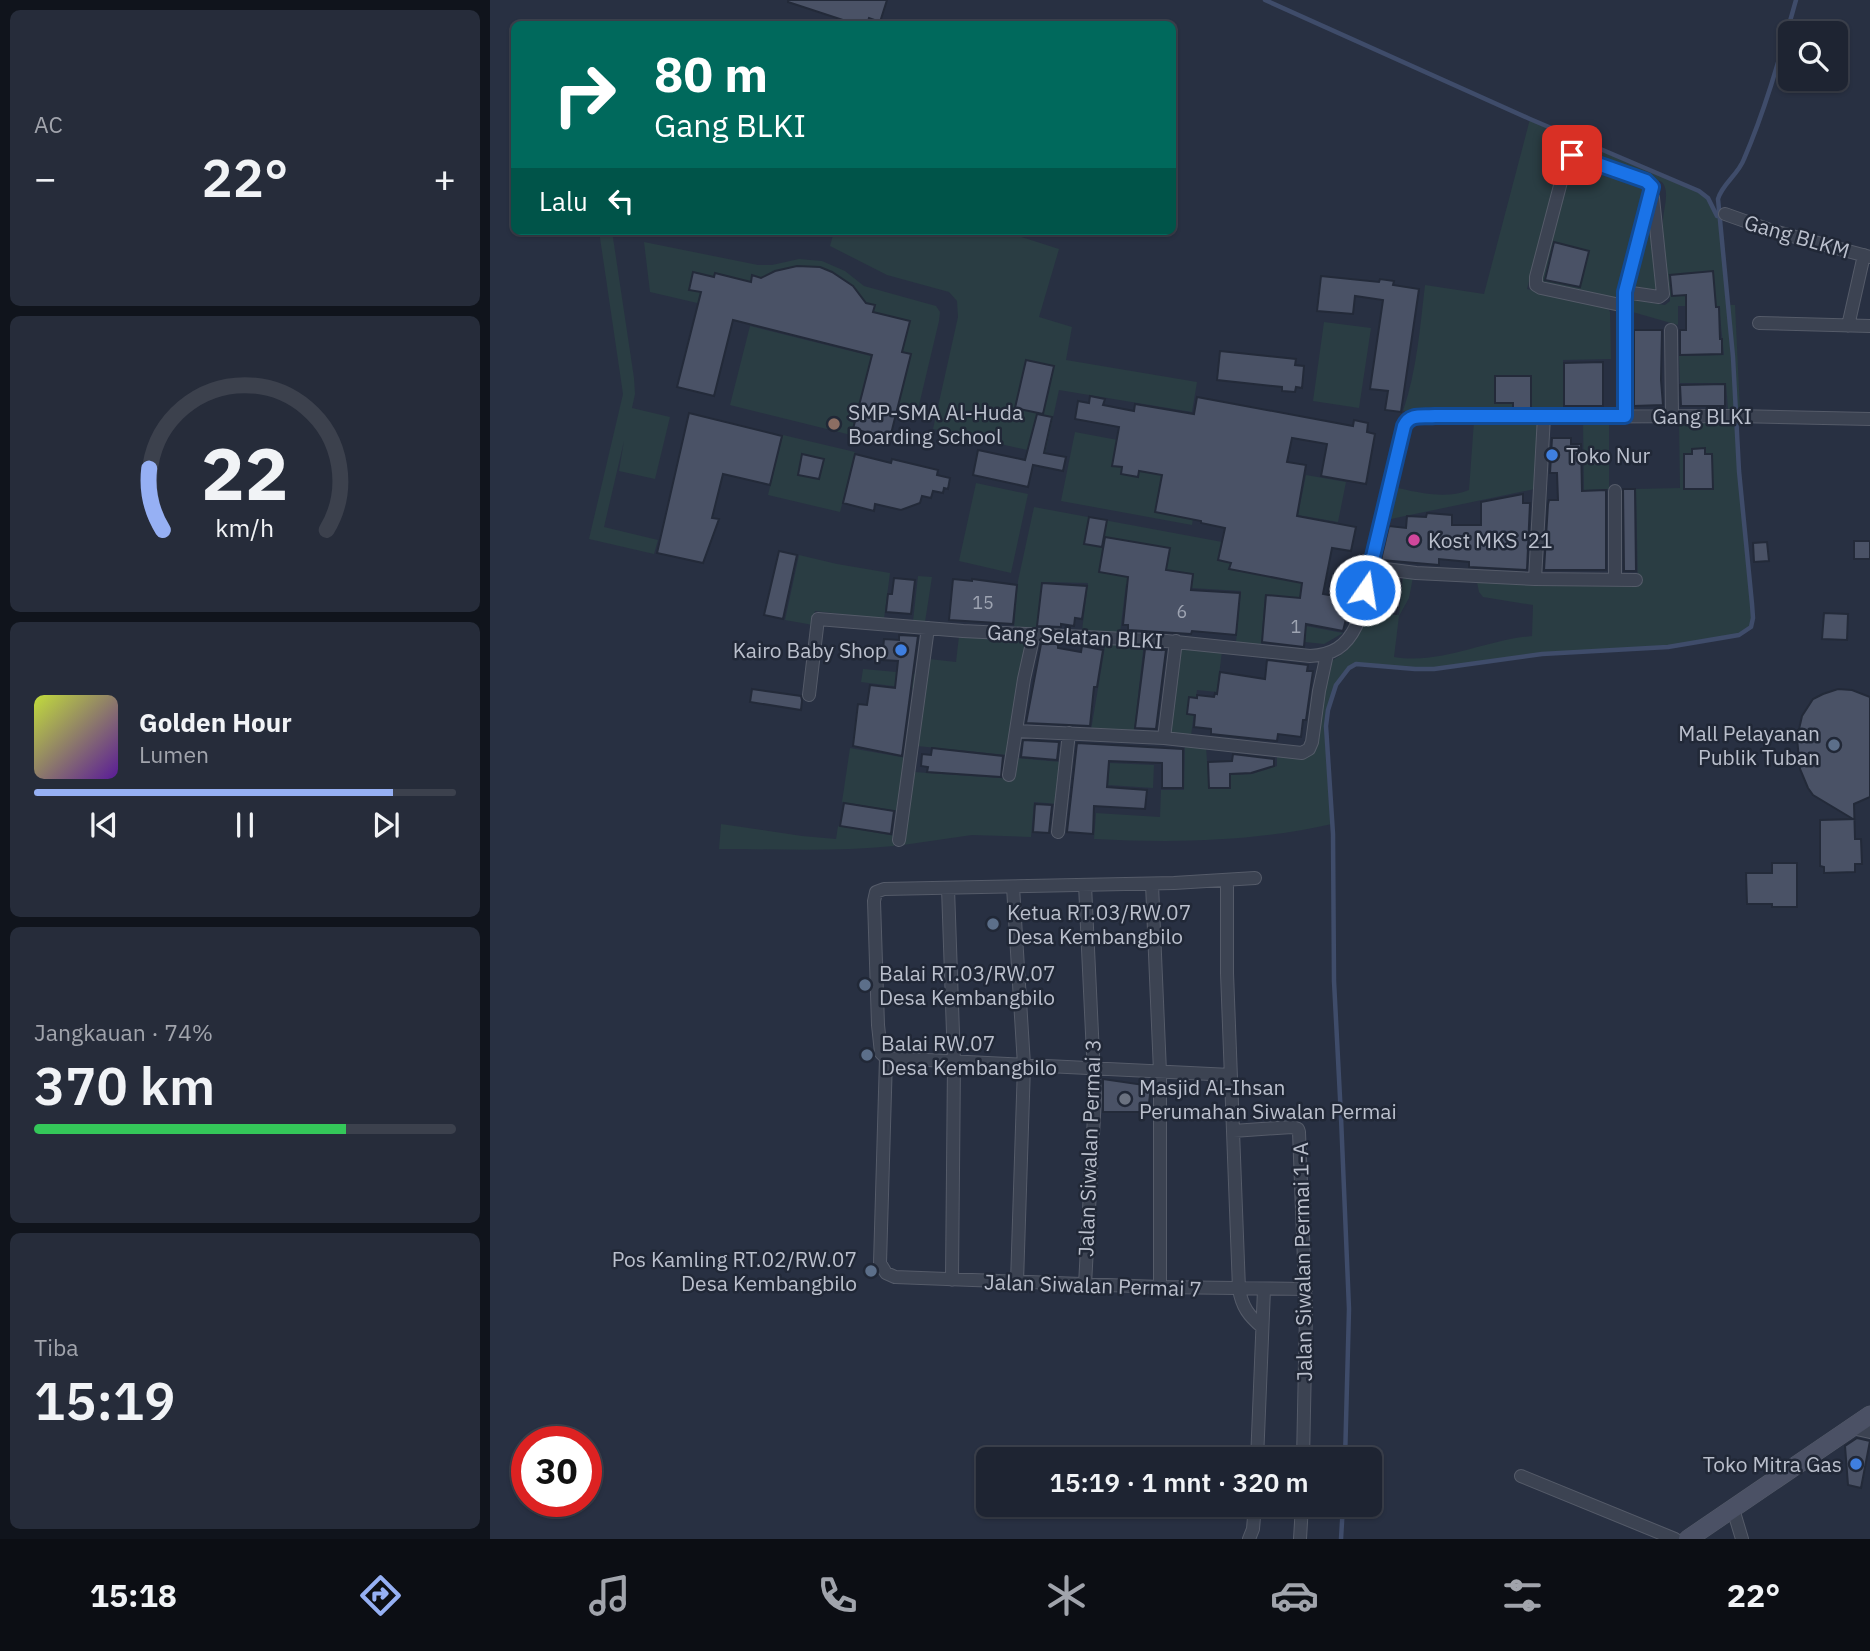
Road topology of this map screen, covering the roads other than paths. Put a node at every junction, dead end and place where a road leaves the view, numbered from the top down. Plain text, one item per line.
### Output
1 (1652, 190) junction
2 (1725, 214) dead end
3 (1867, 256) edge
4 (1625, 292) junction
5 (1625, 306) junction
6 (1759, 323) dead end
7 (1848, 326) junction
8 (1870, 326) edge
9 (1671, 330) dead end
10 (1544, 416) junction
11 (1625, 416) junction
12 (1672, 416) junction
13 (1870, 419) edge
14 (1615, 491) dead end
15 (1370, 567) junction
16 (1535, 579) junction
17 (1615, 580) junction
18 (1636, 580) dead end
19 (928, 628) junction
20 (1034, 634) junction
21 (1176, 641) junction
22 (1329, 654) junction
23 (809, 695) dead end
24 (1016, 731) junction
25 (1069, 733) junction
26 (1164, 738) junction
27 (1009, 775) dead end
28 (1058, 832) dead end
29 (899, 840) dead end
30 (1255, 878) dead end
31 (1227, 880) junction
32 (1152, 884) junction
33 (1085, 886) junction
34 (1013, 887) junction
35 (948, 888) junction
36 (886, 1058) junction
37 (954, 1062) junction
38 (1024, 1065) junction
39 (1094, 1068) junction
40 (1160, 1072) junction
41 (1231, 1075) junction
42 (1233, 1131) junction
43 (952, 1280) junction
44 (1017, 1282) junction
45 (1085, 1285) junction
46 (1160, 1287) junction
47 (1239, 1289) junction
48 (1264, 1289) junction
49 (1306, 1289) junction
50 (1262, 1327) junction
51 (1870, 1415) edge
52 (1861, 1430) edge
53 (1257, 1447) edge
54 (1303, 1447) edge
55 (1521, 1476) dead end
56 (1733, 1509) junction
57 (1254, 1517) edge
58 (1301, 1517) edge
59 (1249, 1539) edge
60 (1300, 1539) edge
61 (1675, 1539) edge
62 (1688, 1539) edge
63 (1742, 1539) edge

1 - 4 street
1 - 4 street
1 - 5 street
2 - 3 street, Gang BLKM
3 - 7 street
4 - 5 street
5 - 11 street
6 - 7 street
7 - 8 street
9 - 12 street
10 - 11 street, Gang BLKI
10 - 15 street, Gang BLKI
10 - 16 street
11 - 12 street, Gang BLKI
12 - 13 street, Gang BLKI
14 - 17 street
15 - 16 street
15 - 22 street, Gang BLKI
16 - 17 street
17 - 18 street
19 - 20 street, Gang Selatan BLKI
19 - 23 street, Gang Selatan BLKI
19 - 29 street
20 - 21 street, Gang Selatan BLKI
20 - 24 street
21 - 22 street, Gang Selatan BLKI
21 - 26 street
22 - 26 street
24 - 25 street
24 - 27 street
25 - 26 street
25 - 28 street
30 - 31 street
31 - 32 street
31 - 41 street
32 - 33 street
32 - 40 street
33 - 34 street
33 - 39 street, Jalan Siwalan Permai 3
34 - 35 street
34 - 38 street
35 - 36 street
35 - 37 street
36 - 37 street
36 - 43 street, Jalan Siwalan Permai 7
37 - 38 street
37 - 43 street
38 - 39 street
38 - 44 street
39 - 40 street
39 - 45 street, Jalan Siwalan Permai 3
40 - 41 street
40 - 46 street
41 - 42 street
42 - 47 street
42 - 49 street, Jalan Siwalan Permai 1-A
43 - 44 street, Jalan Siwalan Permai 7
44 - 45 street, Jalan Siwalan Permai 7
45 - 46 street, Jalan Siwalan Permai 7
46 - 47 street, Jalan Siwalan Permai 7
47 - 48 street, Jalan Siwalan Permai 7
47 - 50 street
48 - 49 street, Jalan Siwalan Permai 7
48 - 50 street
49 - 54 street, Jalan Siwalan Permai 1-A
50 - 53 street
51 - 52 street
52 - 56 street
55 - 61 street
56 - 62 street
56 - 63 street
57 - 59 street
58 - 60 street

